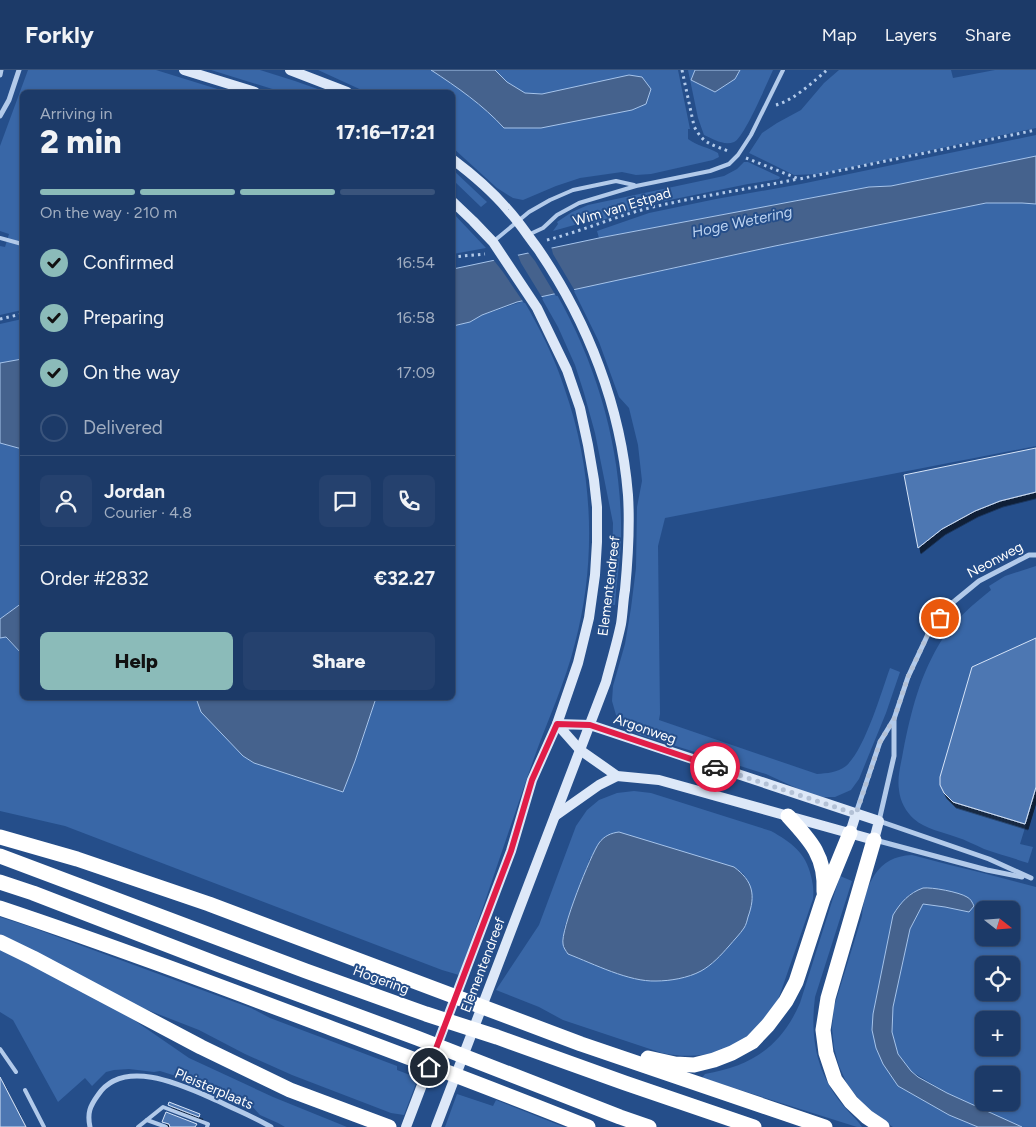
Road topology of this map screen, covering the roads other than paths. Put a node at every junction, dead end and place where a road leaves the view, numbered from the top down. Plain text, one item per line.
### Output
1 (1, 70) edge
2 (19, 70) edge
3 (184, 70) edge
4 (290, 70) edge
5 (783, 70) edge
6 (0, 75) edge
7 (248, 90) edge
8 (342, 90) edge
9 (0, 116) edge
10 (455, 160) edge
11 (636, 186) junction
12 (455, 204) edge
13 (518, 222) junction
14 (528, 235) junction
15 (0, 238) edge
16 (492, 242) junction
17 (20, 243) edge
18 (1036, 555) edge
19 (894, 719) junction
20 (557, 724) junction
21 (590, 725) junction
22 (580, 750) junction
23 (617, 776) junction
24 (856, 814) junction
25 (555, 816) junction
26 (788, 816) junction
27 (879, 821) junction
28 (850, 832) junction
29 (0, 837) edge
30 (874, 840) junction
31 (0, 856) edge
32 (1034, 879) edge
33 (0, 882) edge
34 (823, 899) junction
35 (0, 908) edge
36 (0, 942) edge
37 (581, 1044) junction
38 (0, 1049) edge
39 (16, 1072) dead end
40 (25, 1090) dead end
41 (147, 1120) junction
42 (44, 1127) edge
43 (90, 1127) edge
44 (138, 1127) edge
45 (166, 1127) edge
46 (207, 1127) edge
47 (270, 1127) edge
48 (389, 1127) edge
49 (406, 1127) edge
50 (436, 1127) edge
51 (588, 1127) edge
52 (649, 1127) edge
53 (754, 1127) edge
54 (824, 1127) edge
55 (882, 1127) edge

1 - 6 street
2 - 9 street
3 - 7 main road
4 - 8 main road
5 - 11 lane
10 - 13 main road, Elementendreef
11 - 13 lane
11 - 14 lane
12 - 16 main road, Elementendreef
13 - 14 main road, Elementendreef
13 - 16 lane
14 - 21 main road, Elementendreef
15 - 17 lane
16 - 20 main road, Elementendreef
18 - 19 street, Neonweg
19 - 24 street, Neonweg
19 - 27 street, Neonweg
20 - 21 main road, Argonweg
20 - 22 main road, Argonweg
20 - 49 main road, Elementendreef
21 - 22 main road, Elementendreef
21 - 24 main road, Argonweg
22 - 23 main road, Argonweg
22 - 25 main road, Elementendreef
23 - 25 main road
23 - 26 main road, Argonweg
24 - 27 main road, Argonweg
24 - 28 main road, Neonweg
25 - 50 main road, Elementendreef
26 - 28 main road, Argonweg
26 - 34 highway
27 - 30 main road, Neonweg
27 - 32 street, Argonweg
28 - 30 main road, Argonweg
28 - 34 highway
29 - 37 highway
30 - 32 street, Argonweg
30 - 55 highway
31 - 53 highway, Hogering
33 - 52 highway
34 - 37 highway
35 - 51 highway
36 - 48 highway
37 - 54 highway
38 - 39 lane
40 - 42 lane
41 - 44 lane
41 - 45 lane
41 - 46 lane
43 - 47 street, Pleisterplaats

